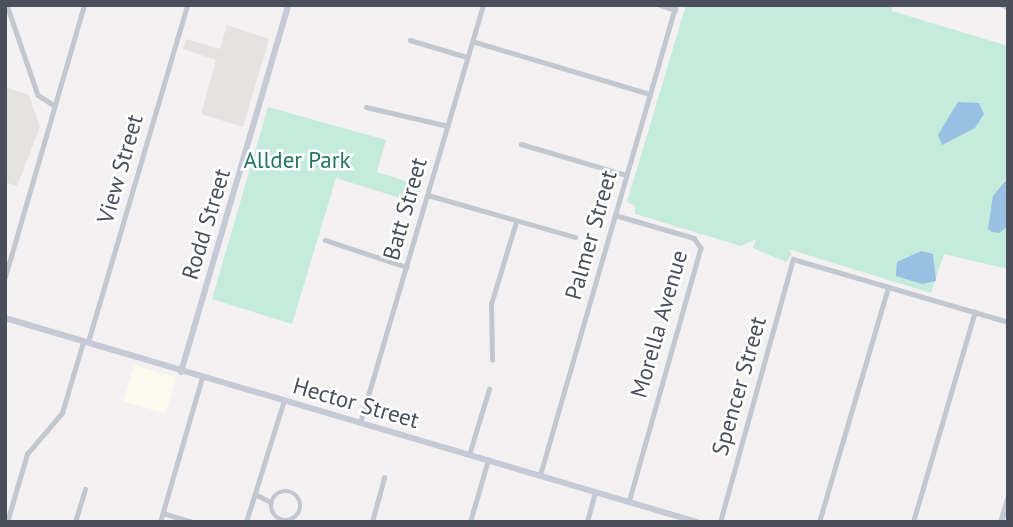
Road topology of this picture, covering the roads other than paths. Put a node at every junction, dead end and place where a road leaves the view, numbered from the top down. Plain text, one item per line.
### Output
1 (8, 5) edge
2 (84, 5) edge
3 (187, 5) edge
4 (288, 5) edge
5 (483, 5) edge
6 (660, 5) edge
7 (676, 7) edge
8 (410, 40) dead end
9 (472, 41) junction
10 (467, 57) junction
11 (650, 94) junction
12 (55, 106) junction
13 (366, 107) dead end
14 (447, 126) junction
15 (521, 144) dead end
16 (626, 175) junction
17 (428, 195) junction
18 (615, 215) junction
19 (516, 222) junction
20 (575, 237) dead end
21 (325, 240) dead end
22 (407, 267) junction
23 (5, 278) edge
24 (888, 288) junction
25 (975, 312) junction
26 (5, 318) edge
27 (1008, 322) edge
28 (85, 343) junction
29 (492, 360) dead end
30 (181, 372) junction
31 (202, 377) junction
32 (489, 389) dead end
33 (284, 400) junction
34 (360, 423) junction
35 (469, 455) junction
36 (488, 460) junction
37 (540, 475) junction
38 (384, 478) dead end
39 (85, 490) dead end
40 (595, 492) junction
41 (255, 494) junction
42 (1008, 499) edge
43 (271, 502) junction
44 (629, 502) junction
45 (163, 513) junction
46 (7, 522) edge
47 (75, 522) edge
48 (160, 522) edge
49 (193, 522) edge
50 (246, 522) edge
51 (372, 522) edge
52 (470, 522) edge
53 (587, 522) edge
54 (696, 522) edge
55 (720, 522) edge
56 (819, 522) edge
57 (913, 522) edge
58 (1001, 522) edge

1 - 12 street
2 - 12 street
3 - 28 street, View Street
4 - 30 main road, Rodd Street
5 - 9 street, Batt Street
6 - 7 street
7 - 11 street, Palmer Street
8 - 10 street
9 - 10 street, Batt Street
9 - 11 street
10 - 14 street, Batt Street
11 - 16 street, Palmer Street
12 - 23 street
13 - 14 street
14 - 17 street, Batt Street
15 - 16 street
16 - 18 street, Palmer Street
17 - 19 street
17 - 22 street, Batt Street
18 - 37 street, Palmer Street
18 - 44 street, Morella Avenue
19 - 20 street
19 - 29 street
21 - 22 street
22 - 34 street, Batt Street
24 - 25 street
24 - 55 street, Spencer Street
24 - 56 street
25 - 27 street
25 - 57 street
26 - 28 main road, Hector Street
28 - 30 main road, Hector Street
28 - 46 street, View Street
30 - 31 main road, Hector Street
31 - 33 main road, Hector Street
31 - 45 street
32 - 35 street
33 - 34 main road, Hector Street
33 - 41 street
34 - 35 main road, Hector Street
35 - 36 main road, Hector Street
36 - 37 main road, Hector Street
36 - 52 street
37 - 40 main road, Hector Street
38 - 51 street
39 - 47 street
40 - 44 main road, Hector Street
40 - 53 street
41 - 43 street
41 - 50 street
42 - 58 main road
43 - 43 street
44 - 54 main road, Hector Street
45 - 48 street
45 - 49 street

